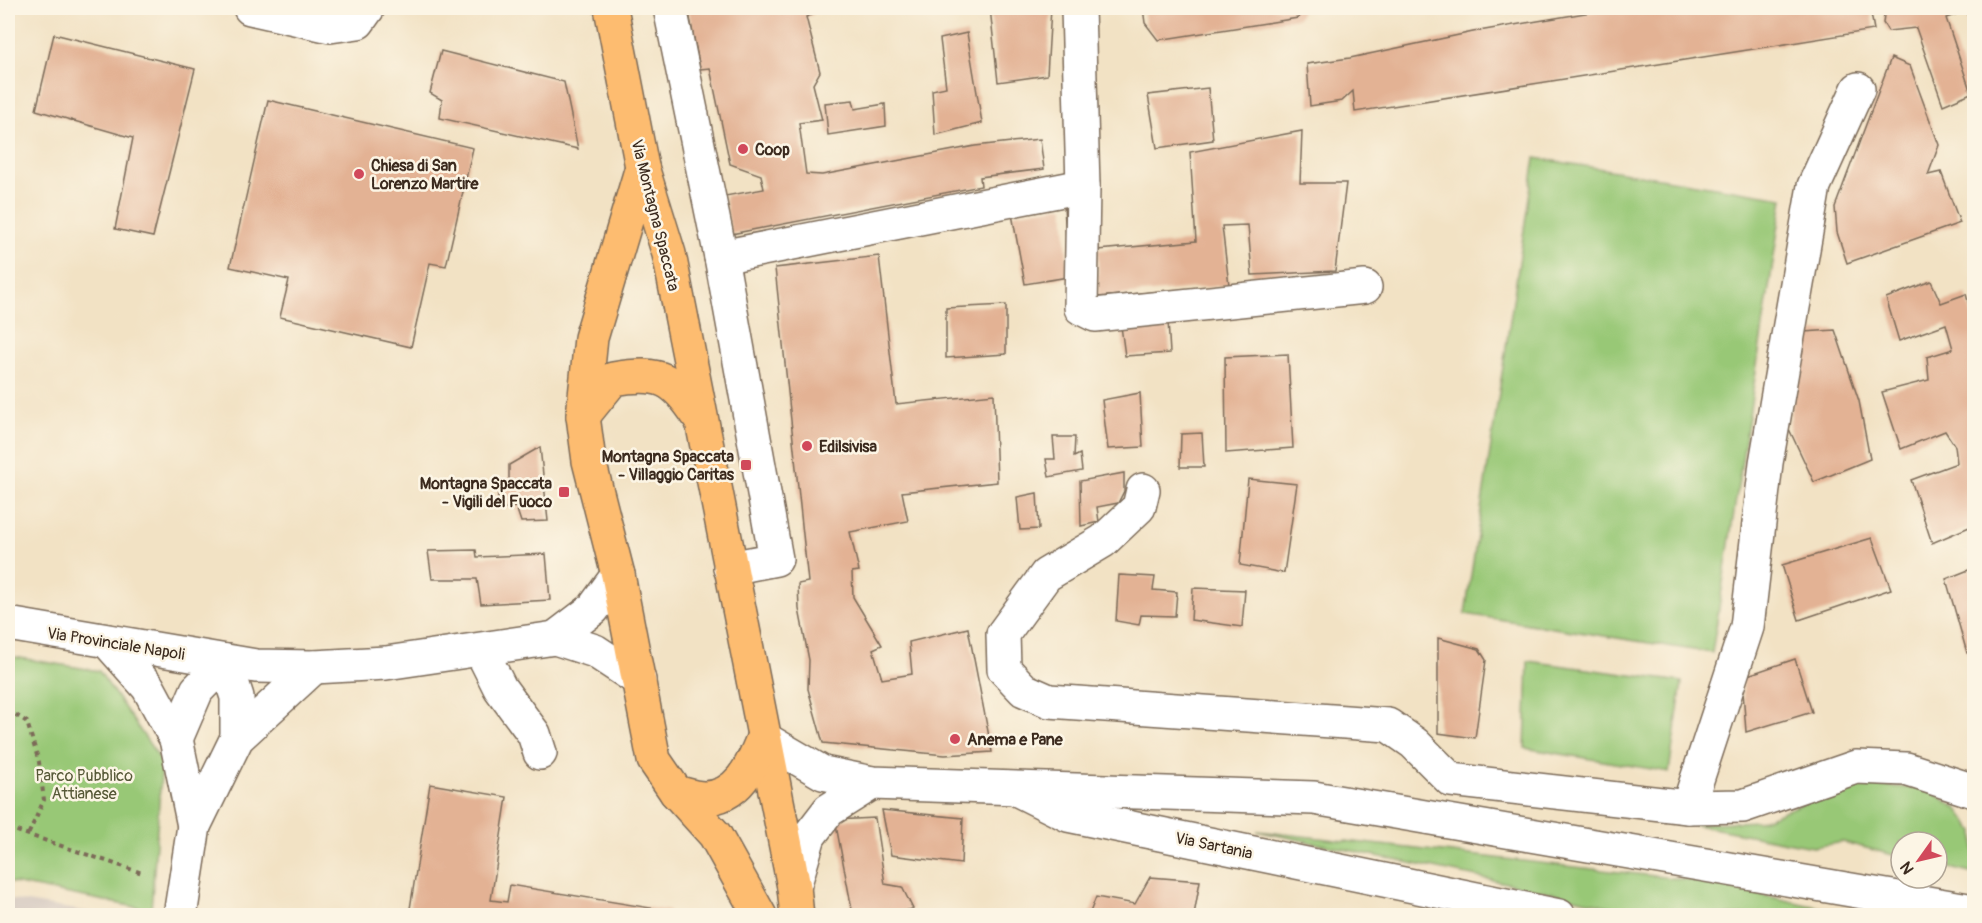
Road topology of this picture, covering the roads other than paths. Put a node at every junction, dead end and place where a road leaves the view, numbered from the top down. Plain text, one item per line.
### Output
1 (250, 8) edge
2 (368, 8) edge
3 (611, 8) edge
4 (670, 8) edge
5 (1078, 8) edge
6 (1858, 89) dead end
7 (642, 167) junction
8 (1083, 186) junction
9 (721, 257) junction
10 (1365, 287) dead end
11 (583, 416) junction
12 (703, 422) junction
13 (1143, 490) dead end
14 (730, 568) junction
15 (618, 574) junction
16 (8, 624) edge
17 (555, 638) junction
18 (109, 643) junction
19 (481, 650) junction
20 (225, 661) junction
21 (314, 667) junction
22 (639, 680) junction
23 (237, 738) junction
24 (763, 738) junction
25 (176, 739) junction
26 (540, 753) dead end
27 (872, 783) junction
28 (1010, 787) junction
29 (1974, 791) edge
30 (676, 792) junction
31 (1688, 807) junction
32 (194, 826) junction
33 (796, 901) edge
34 (1974, 910) edge
35 (180, 915) edge
36 (760, 915) edge
37 (1559, 915) edge

1 - 2 street
3 - 7 main road, Via Montagna Spaccata
4 - 9 street
5 - 8 street
6 - 31 street
7 - 11 main road
7 - 12 main road, Via Montagna Spaccata
8 - 9 street
8 - 10 street
9 - 14 street
11 - 12 main road
11 - 15 main road
12 - 14 main road, Via Montagna Spaccata
13 - 31 street
14 - 24 main road, Via Montagna Spaccata
15 - 17 street
15 - 22 main road
16 - 18 street, Via Provinciale Napoli
17 - 19 street, Via Provinciale Napoli
17 - 22 street
18 - 20 street, Via Provinciale Napoli
18 - 25 street
19 - 21 street, Via Provinciale Napoli
19 - 26 street
20 - 21 street, Via Provinciale Napoli
20 - 23 street
20 - 25 street
21 - 23 street
22 - 30 main road
23 - 32 street
24 - 27 street, Via Sartania
24 - 30 main road
24 - 33 main road
25 - 32 street
27 - 28 street, Via Sartania
27 - 33 street
28 - 34 street
28 - 37 street, Via Sartania
29 - 31 street
30 - 36 main road
32 - 35 street

